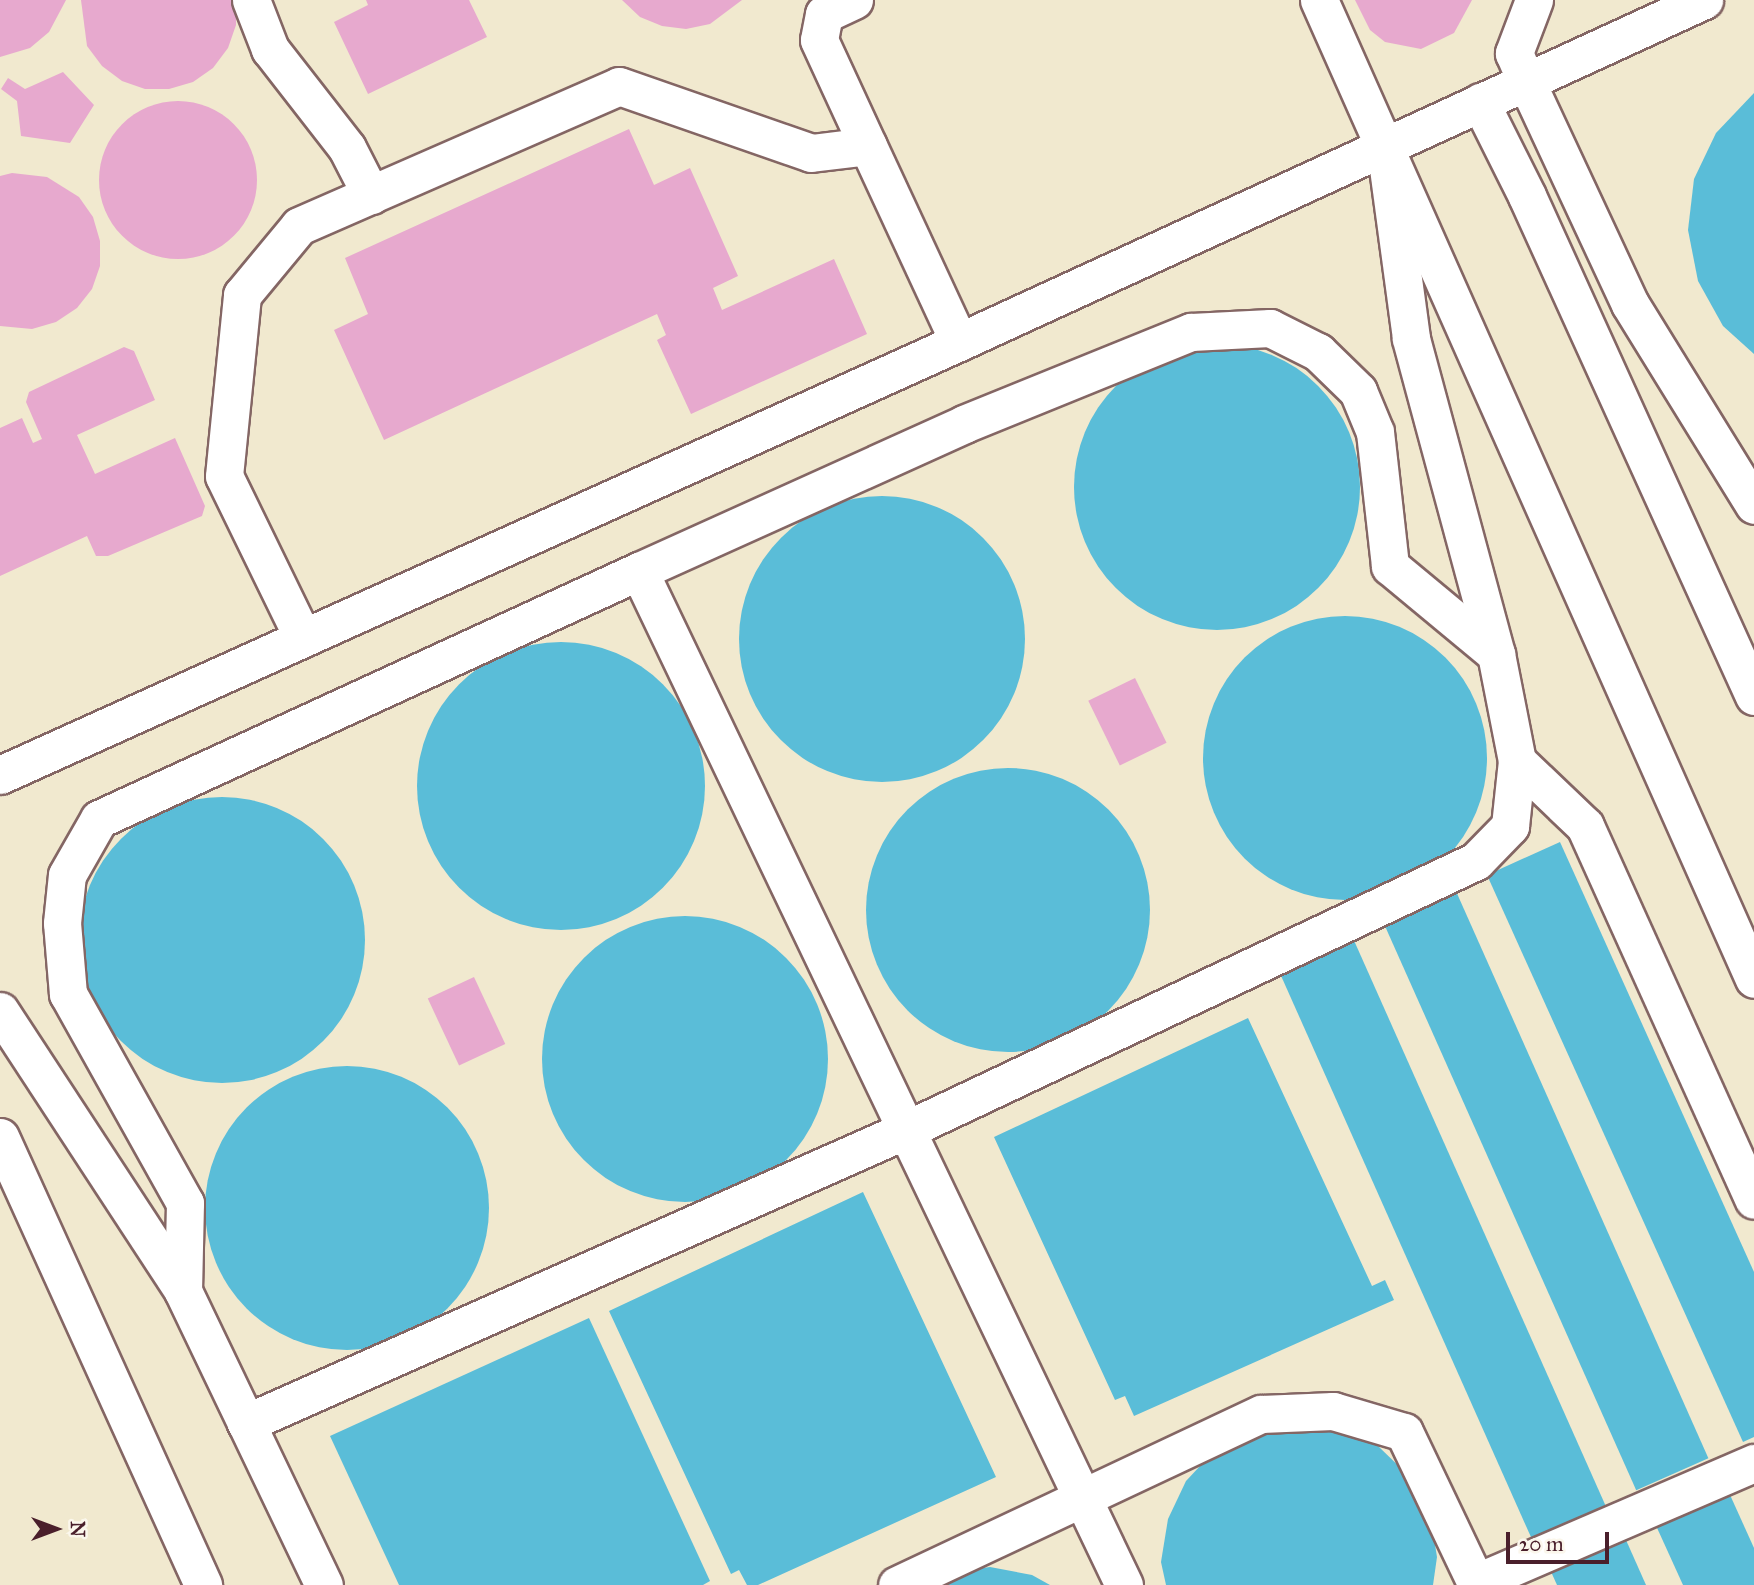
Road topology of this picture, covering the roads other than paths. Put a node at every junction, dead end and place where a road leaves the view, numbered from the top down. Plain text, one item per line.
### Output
1 (251, 0) edge
2 (854, 0) edge
3 (1319, 0) edge
4 (1534, 0) edge
5 (1704, 0) edge
6 (1526, 81) junction
7 (1480, 102) junction
8 (868, 146) junction
9 (1385, 146) junction
10 (371, 195) junction
11 (960, 342) junction
12 (1754, 505) edge
13 (639, 571) junction
14 (303, 638) junction
15 (1496, 654) junction
16 (1754, 696) edge
17 (1517, 761) junction
18 (0, 775) edge
19 (1754, 979) edge
20 (0, 1012) edge
21 (908, 1129) junction
22 (0, 1137) edge
23 (1754, 1200) edge
24 (183, 1291) junction
25 (246, 1423) junction
26 (1754, 1463) edge
27 (1084, 1497) junction
28 (1482, 1581) edge
29 (203, 1585) edge
30 (324, 1585) edge
31 (897, 1585) edge
32 (1125, 1585) edge

1 - 10 lane
2 - 8 lane
3 - 9 lane
4 - 6 lane
5 - 6 lane
6 - 7 lane
6 - 12 lane
7 - 9 lane
7 - 16 lane
8 - 10 lane
8 - 11 lane
9 - 11 lane
9 - 15 lane
9 - 19 lane
10 - 14 lane
11 - 14 lane
13 - 15 lane
13 - 21 lane
13 - 24 lane
14 - 18 lane
15 - 17 lane
17 - 21 lane
17 - 23 lane
20 - 24 lane
21 - 25 lane
21 - 27 lane
22 - 29 lane
24 - 25 lane
25 - 30 lane
26 - 28 lane
27 - 28 lane
27 - 31 lane
27 - 32 lane

